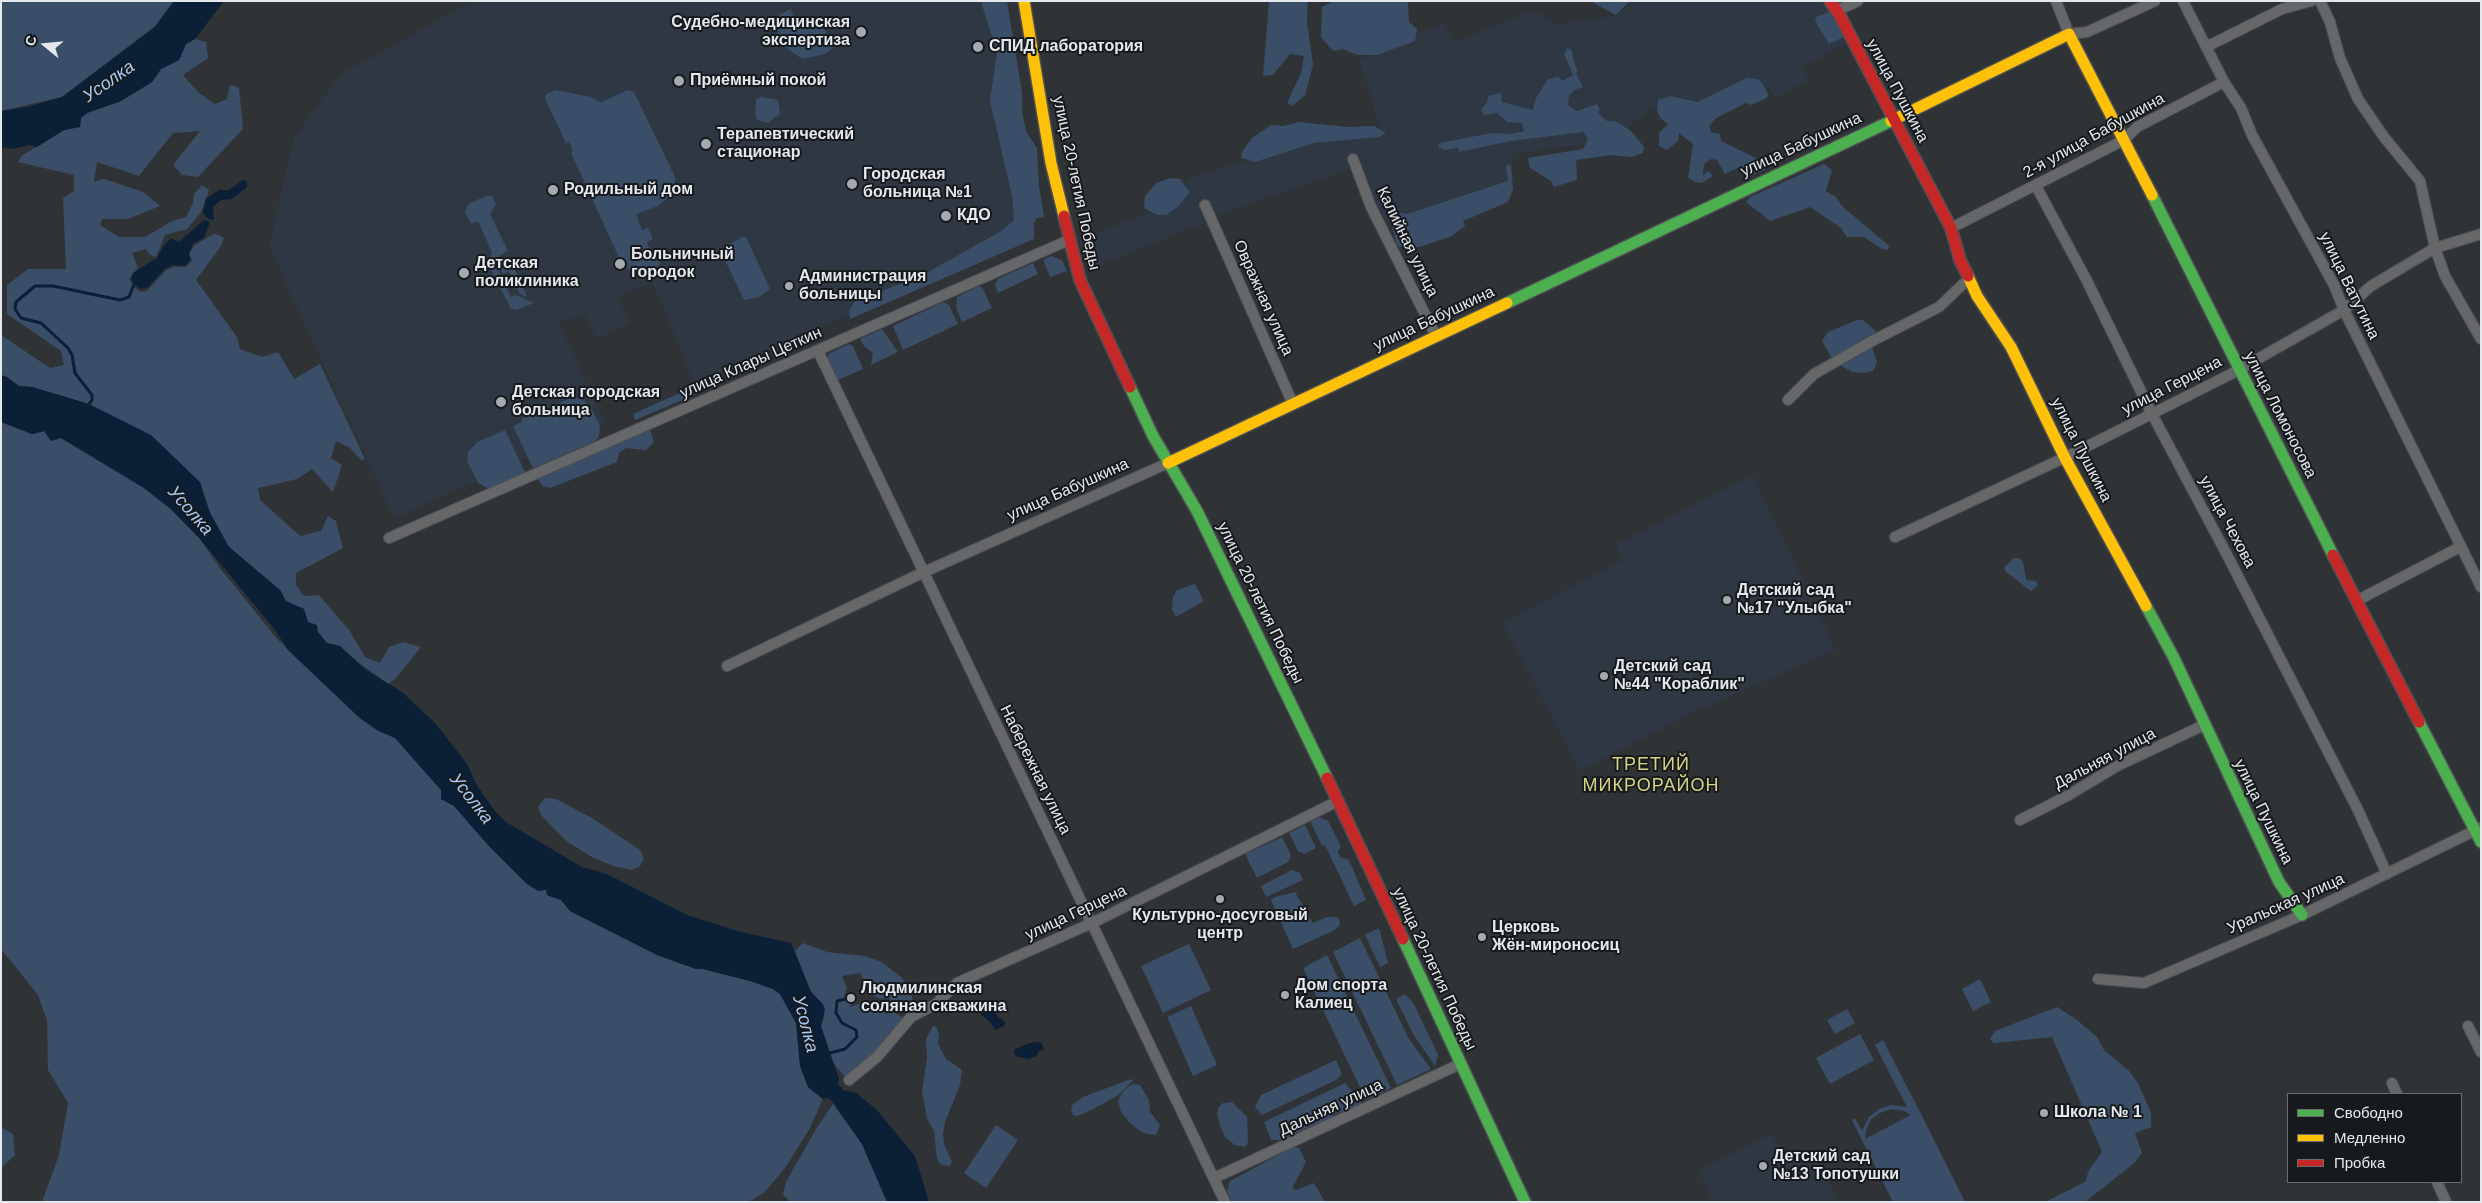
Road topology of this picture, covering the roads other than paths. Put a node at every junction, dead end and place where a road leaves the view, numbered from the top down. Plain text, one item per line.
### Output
1 (1024, 1) edge
2 (1858, 1) edge
3 (2056, 1) edge
4 (2155, 1) edge
5 (2183, 1) edge
6 (2311, 1) edge
7 (2320, 1) edge
8 (1833, 6) edge
9 (2069, 34) junction
10 (2206, 47) junction
11 (2224, 82) junction
12 (1893, 120) junction
13 (2124, 140) junction
14 (1353, 159) dead end
15 (2036, 186) junction
16 (1205, 205) dead end
17 (1951, 228) junction
18 (2481, 234) edge
19 (1070, 240) junction
20 (2435, 248) junction
21 (1964, 284) dead end
22 (2344, 310) junction
23 (1436, 336) junction
24 (2481, 339) edge
25 (818, 350) junction
26 (2238, 369) junction
27 (1788, 400) dead end
28 (1294, 404) junction
29 (2152, 414) junction
30 (2065, 458) junction
31 (1168, 463) junction
32 (1895, 537) dead end
33 (390, 538) dead end
34 (2460, 547) junction
35 (924, 572) junction
36 (2481, 587) edge
37 (2358, 600) junction
38 (727, 666) dead end
39 (2204, 725) junction
40 (1338, 802) junction
41 (2020, 820) dead end
42 (2478, 829) edge
43 (2481, 842) edge
44 (2387, 874) junction
45 (2302, 915) junction
46 (1092, 924) junction
47 (2098, 979) dead end
48 (2468, 1026) dead end
49 (2481, 1052) edge
50 (1460, 1064) junction
51 (849, 1080) dead end
52 (2392, 1083) dead end
53 (2397, 1093) edge
54 (1214, 1178) junction
55 (2437, 1183) edge
56 (1226, 1202) edge
57 (1525, 1202) edge
58 (2446, 1202) edge

1 - 19 street, улица 20-летия Победы
2 - 8 street
3 - 9 street, улица Ломоносова
4 - 9 street, улица Бабушкина
5 - 10 street, улица Ватутина
6 - 10 street
7 - 20 street
8 - 12 street, улица Пушкина
9 - 12 street, улица Бабушкина
9 - 13 street, улица Ломоносова
10 - 11 street, улица Ватутина
11 - 13 street, 2-я улица Бабушкина
11 - 22 street, улица Ватутина
12 - 17 street, улица Пушкина
12 - 23 street, улица Бабушкина
13 - 15 street, 2-я улица Бабушкина
13 - 26 street, улица Ломоносова
14 - 23 street, Калийная улица
15 - 17 street, 2-я улица Бабушкина
15 - 29 street, улица Чехова
16 - 28 street, Овражная улица
17 - 30 street, улица Пушкина
18 - 20 street, улица Герцена
19 - 25 street, улица Клары Цеткин
19 - 31 street, улица 20-летия Победы
20 - 22 street, улица Герцена
20 - 24 street
21 - 27 street
22 - 26 street, улица Герцена
22 - 34 street, улица Ватутина
23 - 28 street, улица Бабушкина
25 - 33 street, улица Клары Цеткин
25 - 35 street, Набережная улица
26 - 29 street, улица Герцена
26 - 37 street, улица Ломоносова
28 - 31 street, улица Бабушкина
29 - 30 street, улица Герцена
29 - 44 street, улица Чехова
30 - 32 street, улица Герцена
30 - 39 street, улица Пушкина
31 - 35 street, улица Бабушкина
31 - 40 street, улица 20-летия Победы
34 - 36 street, улица Ватутина
34 - 37 street
35 - 38 street, улица Бабушкина
35 - 46 street, Набережная улица
37 - 42 street, улица Ломоносова
39 - 41 street, Дальняя улица
39 - 45 street, улица Пушкина
40 - 46 street, улица Герцена
40 - 50 street, улица 20-летия Победы
42 - 43 street, улица Ломоносова
42 - 44 street, Уральская улица
44 - 45 street, Уральская улица
45 - 47 street, Уральская улица
46 - 51 street, улица Герцена
46 - 54 street, Набережная улица
48 - 49 street
50 - 54 street, Дальняя улица
50 - 57 street, улица 20-летия Победы
52 - 53 street
54 - 56 street, Набережная улица
55 - 58 street

